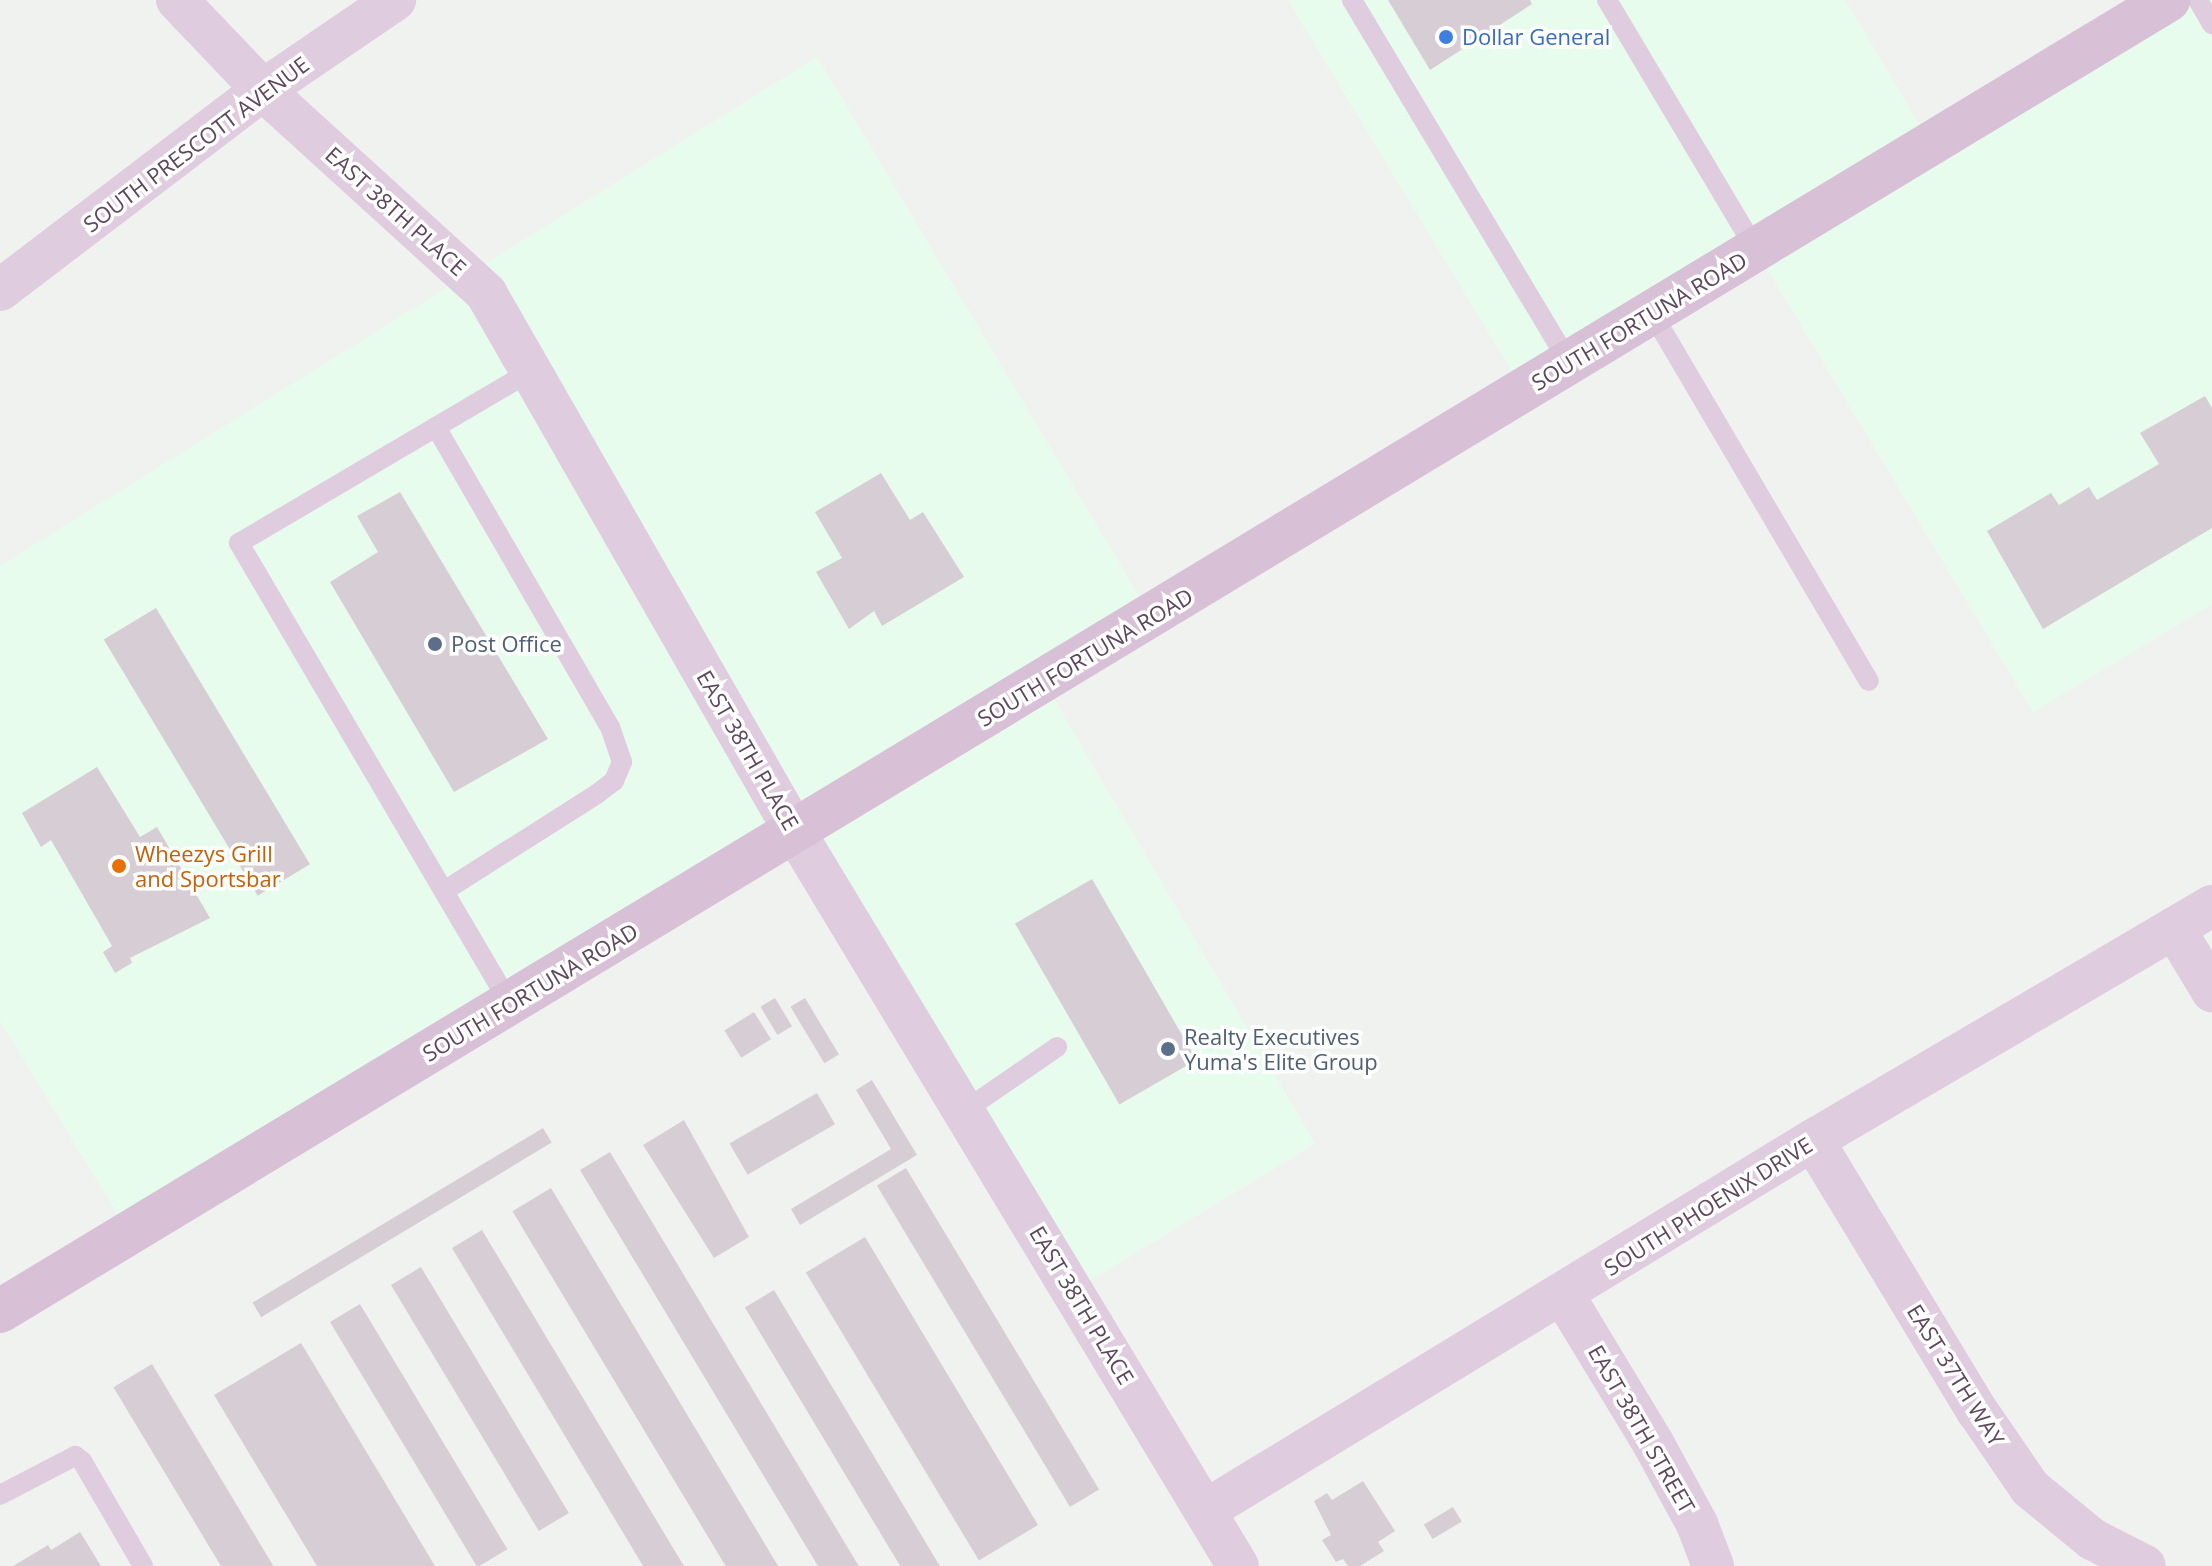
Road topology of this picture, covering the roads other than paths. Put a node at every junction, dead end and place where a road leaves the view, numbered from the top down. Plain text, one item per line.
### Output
1 (177, 0) edge
2 (395, 0) edge
3 (1352, 0) edge
4 (1607, 0) edge
5 (2168, 0) edge
6 (2198, 0) edge
7 (2212, 24) edge
8 (263, 90) junction
9 (1756, 250) junction
10 (0, 290) edge
11 (1652, 313) junction
12 (1569, 363) junction
13 (531, 371) junction
14 (436, 427) junction
15 (1869, 681) dead end
16 (795, 832) junction
17 (444, 891) junction
18 (2212, 906) edge
19 (2174, 928) junction
20 (2212, 991) edge
21 (510, 1004) junction
22 (1057, 1047) dead end
23 (964, 1111) junction
24 (1813, 1140) junction
25 (1564, 1296) junction
26 (0, 1311) edge
27 (0, 1495) edge
28 (1206, 1510) junction
29 (143, 1566) edge
30 (1238, 1566) edge
31 (1713, 1566) edge
32 (2145, 1566) edge

1 - 8 street, EAST 38TH PLACE
2 - 8 street, SOUTH PRESCOTT AVENUE
3 - 12 lane
4 - 9 lane
5 - 9 main road, SOUTH FORTUNA ROAD
6 - 7 lane
8 - 10 street, SOUTH PRESCOTT AVENUE
8 - 13 street, EAST 38TH PLACE
9 - 11 main road, SOUTH FORTUNA ROAD
11 - 12 main road, SOUTH FORTUNA ROAD
11 - 15 lane
12 - 16 main road, SOUTH FORTUNA ROAD
13 - 14 lane
13 - 16 street, EAST 38TH PLACE
14 - 17 lane
14 - 17 lane
16 - 21 main road, SOUTH FORTUNA ROAD
16 - 23 street, EAST 38TH PLACE
17 - 21 lane
18 - 19 street, SOUTH PHOENIX DRIVE
19 - 20 street
19 - 24 street, SOUTH PHOENIX DRIVE
21 - 26 main road, SOUTH FORTUNA ROAD
22 - 23 lane
23 - 28 street, EAST 38TH PLACE
24 - 25 street, SOUTH PHOENIX DRIVE
24 - 32 street, EAST 37TH WAY
25 - 28 street, SOUTH PHOENIX DRIVE
25 - 31 street, EAST 38TH STREET
27 - 29 lane
28 - 30 street, EAST 38TH PLACE

